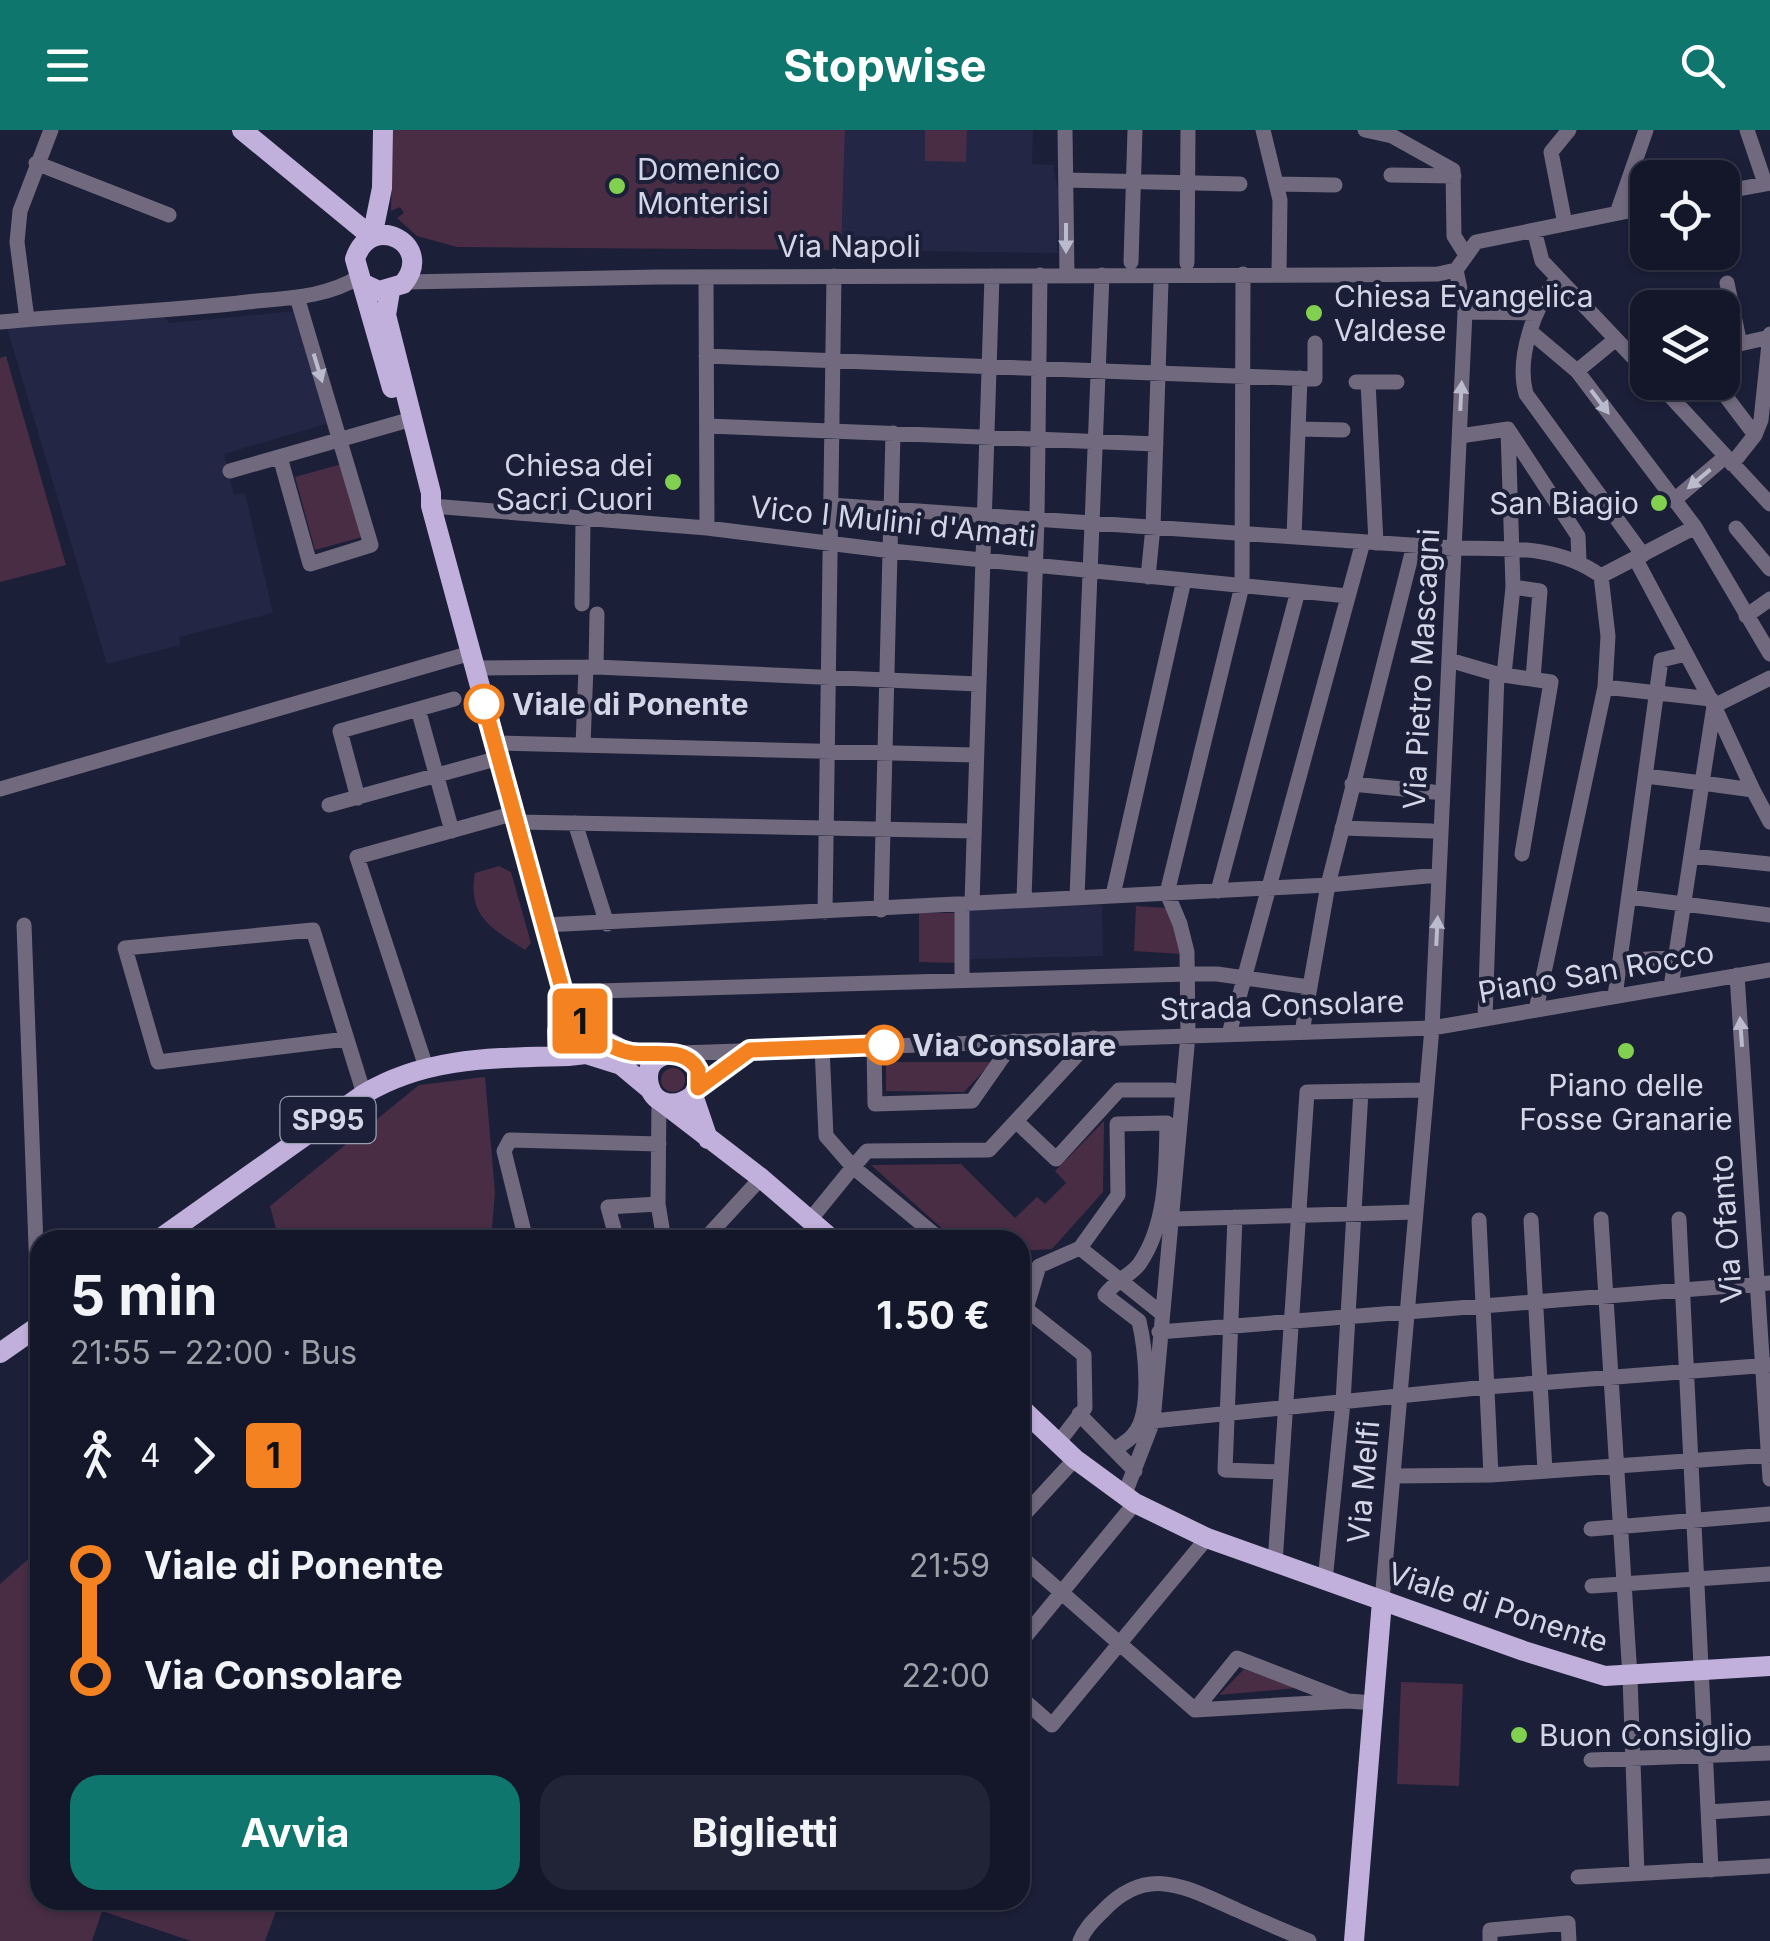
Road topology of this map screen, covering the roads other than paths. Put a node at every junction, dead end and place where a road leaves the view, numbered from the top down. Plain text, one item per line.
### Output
1 (51, 130) edge
2 (242, 130) edge
3 (383, 130) edge
4 (1065, 130) edge
5 (1135, 130) edge
6 (1188, 130) edge
7 (1263, 130) edge
8 (1365, 130) edge
9 (1568, 130) edge
10 (1646, 130) edge
11 (1747, 130) edge
12 (1407, 136) edge
13 (36, 163) junction
14 (1392, 175) dead end
15 (1066, 180) junction
16 (1454, 180) junction
17 (1134, 181) junction
18 (1188, 182) junction
19 (1768, 183) edge
20 (1240, 184) dead end
21 (1276, 184) junction
22 (1335, 184) dead end
23 (1740, 188) edge
24 (1630, 210) edge
25 (1617, 213) junction
26 (169, 216) dead end
27 (1566, 224) junction
28 (1534, 230) junction
29 (374, 241) junction
30 (1466, 255) junction
31 (1131, 262) dead end
32 (1188, 263) dead end
33 (1456, 270) junction
34 (1243, 274) junction
35 (1040, 275) junction
36 (1067, 275) junction
37 (1102, 275) junction
38 (1279, 275) junction
39 (834, 276) junction
40 (992, 276) junction
41 (706, 277) junction
42 (403, 278) junction
43 (1557, 279) junction
44 (361, 280) junction
45 (1161, 282) dead end
46 (1727, 283) dead end
47 (1728, 290) edge
48 (297, 297) junction
49 (1465, 312) junction
50 (1536, 313) junction
51 (28, 319) junction
52 (0, 322) edge
53 (1532, 333) junction
54 (1770, 336) edge
55 (1616, 339) junction
56 (1315, 343) dead end
57 (1740, 344) edge
58 (1630, 353) edge
59 (706, 356) junction
60 (834, 360) junction
61 (988, 367) junction
62 (1038, 369) junction
63 (1099, 370) junction
64 (1577, 371) junction
65 (1158, 373) junction
66 (1243, 376) junction
67 (1307, 379) junction
68 (1397, 382) dead end
69 (1674, 400) edge
70 (1729, 400) edge
71 (408, 421) junction
72 (708, 426) junction
73 (1298, 429) junction
74 (1508, 429) junction
75 (833, 430) junction
76 (1343, 430) dead end
77 (893, 433) junction
78 (1755, 435) junction
79 (1460, 436) junction
80 (986, 437) junction
81 (1036, 439) junction
82 (340, 440) junction
83 (1096, 441) junction
84 (1156, 444) junction
85 (280, 457) junction
86 (1729, 460) junction
87 (230, 471) dead end
88 (1673, 500) junction
89 (1770, 504) edge
90 (831, 505) junction
91 (431, 506) junction
92 (891, 510) junction
93 (983, 516) junction
94 (583, 519) junction
95 (1036, 519) junction
96 (1094, 524) junction
97 (1695, 527) junction
98 (708, 528) junction
99 (1153, 528) junction
100 (1736, 528) dead end
101 (1242, 534) junction
102 (1294, 537) junction
103 (830, 542) junction
104 (1370, 542) junction
105 (1414, 545) junction
106 (1454, 548) junction
107 (1512, 548) junction
108 (892, 551) junction
109 (1639, 557) junction
110 (981, 560) junction
111 (1579, 560) junction
112 (1035, 565) junction
113 (1770, 568) edge
114 (1092, 571) junction
115 (1148, 576) junction
116 (1600, 576) junction
117 (1184, 580) junction
118 (1242, 586) junction
119 (1514, 587) junction
120 (1298, 591) junction
121 (1348, 596) junction
122 (1770, 599) edge
123 (582, 604) dead end
124 (597, 614) dead end
125 (1746, 616) junction
126 (1686, 654) junction
127 (1770, 654) edge
128 (472, 660) junction
129 (1449, 660) junction
130 (591, 667) junction
131 (1500, 674) junction
132 (828, 675) junction
133 (1770, 678) edge
134 (1533, 679) junction
135 (887, 682) junction
136 (978, 684) junction
137 (1605, 687) junction
138 (1657, 692) junction
139 (454, 699) dead end
140 (1712, 702) junction
141 (418, 709) junction
142 (583, 746) junction
143 (497, 750) junction
144 (828, 752) junction
145 (884, 753) junction
146 (976, 755) junction
147 (1646, 776) junction
148 (437, 777) junction
149 (1702, 783) junction
150 (1352, 784) junction
151 (0, 788) edge
152 (1753, 790) junction
153 (1434, 792) dead end
154 (358, 798) junction
155 (329, 805) dead end
156 (516, 818) junction
157 (575, 822) junction
158 (1770, 822) edge
159 (1342, 828) junction
160 (825, 829) junction
161 (884, 829) junction
162 (452, 831) junction
163 (974, 831) junction
164 (1432, 831) dead end
165 (1522, 854) dead end
166 (1692, 856) junction
167 (1770, 864) edge
168 (1439, 875) junction
169 (1328, 885) junction
170 (1267, 888) junction
171 (1218, 891) junction
172 (1167, 892) junction
173 (1113, 895) junction
174 (1077, 897) junction
175 (1629, 897) junction
176 (1024, 899) junction
177 (967, 903) junction
178 (1686, 904) junction
179 (882, 910) junction
180 (825, 912) junction
181 (1770, 914) edge
182 (546, 924) junction
183 (607, 924) junction
184 (24, 926) dead end
185 (1676, 957) junction
186 (1620, 961) junction
187 (1770, 970) edge
188 (1188, 974) junction
189 (1737, 976) junction
190 (1243, 977) junction
191 (962, 981) junction
192 (1309, 986) junction
193 (1671, 987) junction
194 (563, 992) junction
195 (1615, 996) junction
196 (1536, 1010) junction
197 (1486, 1018) junction
198 (1432, 1028) junction
199 (558, 1032) junction
200 (1302, 1032) junction
201 (1229, 1034) junction
202 (1188, 1035) junction
203 (1092, 1038) junction
204 (346, 1039) junction
205 (1014, 1041) junction
206 (582, 1042) junction
207 (874, 1045) junction
208 (822, 1047) junction
209 (750, 1050) junction
210 (671, 1054) junction
211 (520, 1058) junction
212 (426, 1067) junction
213 (1172, 1090) dead end
214 (1426, 1090) junction
215 (1361, 1091) junction
216 (695, 1092) junction
217 (364, 1094) junction
218 (657, 1097) junction
219 (1017, 1122) junction
220 (690, 1124) junction
221 (660, 1139) junction
222 (709, 1141) junction
223 (1173, 1142) junction
224 (853, 1167) junction
225 (761, 1178) junction
226 (658, 1204) junction
227 (1770, 1210) edge
228 (1416, 1212) junction
229 (1753, 1212) junction
230 (1353, 1214) junction
231 (1299, 1215) junction
232 (1235, 1217) junction
233 (1173, 1219) junction
234 (1679, 1219) dead end
235 (1479, 1220) dead end
236 (1531, 1220) dead end
237 (1601, 1220) dead end
238 (36, 1230) edge
239 (172, 1230) edge
240 (524, 1230) edge
241 (614, 1230) edge
242 (662, 1230) edge
243 (713, 1230) edge
244 (817, 1230) edge
245 (822, 1230) edge
246 (928, 1230) edge
247 (1080, 1248) junction
248 (1763, 1261) edge
249 (1030, 1266) edge
250 (1039, 1266) junction
251 (1116, 1280) junction
252 (1764, 1283) edge
253 (1682, 1290) junction
254 (1030, 1292) edge
255 (1606, 1296) junction
256 (1535, 1302) junction
257 (1484, 1307) junction
258 (1162, 1314) junction
259 (1407, 1314) junction
260 (1030, 1318) edge
261 (1347, 1318) junction
262 (1292, 1322) junction
263 (1231, 1326) junction
264 (30, 1332) edge
265 (1159, 1332) junction
266 (0, 1353) edge
267 (1766, 1365) edge
268 (1686, 1372) junction
269 (1610, 1378) junction
270 (1540, 1384) junction
271 (1486, 1387) junction
272 (1400, 1395) junction
273 (1342, 1402) junction
274 (1286, 1408) junction
275 (1228, 1413) junction
276 (1079, 1414) junction
277 (1030, 1417) edge
278 (1152, 1421) junction
279 (1058, 1444) junction
280 (1115, 1450) junction
281 (1769, 1455) edge
282 (1075, 1459) junction
283 (1690, 1460) junction
284 (1616, 1466) junction
285 (1544, 1470) junction
286 (1136, 1471) junction
287 (1282, 1472) junction
288 (1491, 1475) junction
289 (1394, 1476) junction
290 (1770, 1479) edge
291 (1130, 1500) junction
292 (1030, 1508) edge
293 (1770, 1514) edge
294 (1695, 1520) junction
295 (1620, 1526) junction
296 (1591, 1529) dead end
297 (1207, 1538) junction
298 (1275, 1563) junction
299 (1030, 1565) edge
300 (1770, 1574) edge
301 (1698, 1579) junction
302 (1325, 1581) junction
303 (1624, 1584) junction
304 (1592, 1586) dead end
305 (1062, 1593) junction
306 (1382, 1601) junction
307 (1030, 1631) edge
308 (1120, 1644) junction
309 (1770, 1666) edge
310 (1703, 1671) junction
311 (1630, 1677) junction
312 (1348, 1700) junction
313 (1374, 1703) junction
314 (1030, 1706) edge
315 (1195, 1710) junction
316 (1770, 1753) edge
317 (1706, 1756) junction
318 (1632, 1759) junction
319 (1591, 1760) dead end
320 (1770, 1808) edge
321 (1709, 1812) junction
322 (1770, 1866) edge
323 (1711, 1870) junction
324 (1637, 1874) junction
325 (1578, 1877) dead end
326 (1490, 1935) edge
327 (1079, 1938) edge
328 (1308, 1941) edge
329 (1354, 1941) edge
330 (1569, 1941) edge

1 - 13 street
2 - 29 main road
3 - 29 main road
4 - 15 street
5 - 17 street
6 - 18 street
7 - 21 street
8 - 12 street
9 - 27 street
10 - 25 street
11 - 19 street
12 - 16 street
13 - 26 street
13 - 51 street
14 - 16 street
15 - 17 street
15 -> 36 street
16 - 30 street
17 - 18 street
17 - 31 street
18 - 20 street
18 - 32 street
19 - 23 street
21 - 22 street
21 - 38 street
24 - 25 street
25 - 27 street
27 - 28 street
28 - 30 street
28 - 43 street
29 - 42 main road
29 - 44 main road
30 - 33 street
33 - 38 street, Via Napoli
33 - 49 street, Via Pietro Mascagni
34 - 37 street, Via Napoli
34 - 38 street, Via Napoli
34 - 66 street
35 - 36 street, Via Napoli
35 - 40 street, Via Napoli
35 - 62 street
36 - 37 street, Via Napoli
37 - 63 street
39 - 40 street, Via Napoli
39 - 41 street, Via Napoli
39 - 60 street
40 - 61 street
41 - 42 street, Via Napoli
41 - 59 street
42 - 44 main road
42 - 71 main road
43 - 50 street
43 - 55 street
44 - 48 street
44 - 71 main road
45 - 65 street
46 - 47 street
48 - 51 street
48 -> 82 street
49 - 50 street
79 -> 49 street, Via Pietro Mascagni
50 - 53 street
51 - 52 street
53 - 64 street
53 - 109 street
54 - 57 street
54 - 78 street
55 - 58 street
55 - 64 street
56 - 67 street
59 - 60 street
59 - 72 street
60 - 61 street
60 - 75 street
61 - 62 street
61 - 80 street
62 - 63 street
62 - 81 street
63 - 65 street
63 - 83 street
64 -> 88 street
65 - 66 street
65 - 84 street
66 - 67 street
66 - 101 street
67 - 73 street
68 - 104 street
69 - 86 street
70 - 78 street
71 - 82 street
71 - 91 main road
72 - 75 street
72 - 98 street
73 - 76 street
73 - 102 street
74 - 79 street
74 - 107 street
74 - 111 street
75 - 77 street
75 - 90 street
77 - 80 street
77 - 92 street
78 - 86 street
79 - 106 street, Via Pietro Mascagni
80 - 81 street
80 - 93 street
81 - 83 street
81 - 95 street
82 - 85 street
82 - 85 street
83 - 84 street
83 - 96 street
84 - 99 street
85 - 87 street
86 -> 88 street
86 - 89 street
88 - 97 street
90 - 92 street
90 - 103 street
91 - 94 street, Vico I Mulini d'Amati
91 - 128 main road
92 - 93 street
92 - 108 street
93 - 95 street
93 - 110 street
94 - 98 street, Vico I Mulini d'Amati
94 - 123 street
95 - 96 street
95 - 112 street
96 - 99 street
96 - 114 street
97 - 109 street
97 - 125 street
98 - 103 street, Vico I Mulini d'Amati
99 - 101 street
99 - 115 street
100 - 113 street
101 - 102 street
101 - 118 street
102 - 104 street
103 - 108 street, Vico I Mulini d'Amati
103 - 132 street
104 - 105 street
104 - 121 street
105 - 106 street
105 - 150 street
106 - 107 street
106 - 129 street, Via Pietro Mascagni
107 - 111 street
107 - 119 street
108 - 110 street, Vico I Mulini d'Amati
108 - 135 street
109 - 116 street
109 - 126 street
110 - 112 street, Vico I Mulini d'Amati
110 - 136 street
111 - 116 street
112 - 114 street, Vico I Mulini d'Amati
112 - 176 street
114 - 115 street, Vico I Mulini d'Amati
114 - 174 street
115 - 117 street, Vico I Mulini d'Amati
116 - 137 street
117 - 118 street, Vico I Mulini d'Amati
117 - 173 street
118 - 120 street, Vico I Mulini d'Amati
118 - 172 street
119 - 131 street
119 - 134 street
120 - 121 street, Vico I Mulini d'Amati
120 - 171 street
121 - 170 street
122 - 125 street
124 - 130 street
125 - 127 street
126 - 138 street
126 - 140 street
128 - 130 street
128 - 143 main road
128 - 151 street
129 - 131 street
129 - 168 street, Via Pietro Mascagni
130 - 132 street
130 - 142 street
131 - 134 street
131 - 197 street
132 - 135 street
132 - 144 street
133 - 140 street
134 - 165 street
135 - 136 street
135 - 145 street
136 - 146 street
137 - 138 street
137 - 196 street
138 - 140 street
138 - 147 street
139 - 141 street
140 - 149 street
140 - 152 street
141 - 148 street
141 - 154 street
142 - 143 street
142 - 144 street
143 - 148 street
143 - 156 main road
144 - 145 street
144 - 160 street
145 - 146 street
145 - 161 street
146 - 163 street
147 - 149 street
147 - 175 street
148 - 154 street
148 - 162 street
149 - 152 street
149 - 166 street
150 - 153 street
150 - 159 street
152 - 158 street
154 - 155 street
156 - 157 street
156 - 162 street
156 - 182 main road
157 - 160 street
157 - 183 street
159 - 164 street
159 - 169 street
160 - 161 street
160 - 180 street
161 - 163 street
161 - 179 street
162 - 212 street
163 - 177 street
166 - 167 street
166 - 178 street
168 - 169 street
198 -> 168 street, Via Pietro Mascagni
169 - 170 street
169 - 192 street
170 - 171 street
170 - 190 street
171 - 172 street
172 - 173 street
172 - 188 street
173 - 174 street
174 - 176 street
175 - 178 street
175 - 186 street
176 - 177 street
177 - 179 street
177 - 191 street
178 - 181 street
178 - 185 street
179 - 180 street
180 - 183 street
182 - 183 street
182 - 194 main road
184 - 238 street
185 - 186 street
185 - 193 street
186 - 195 street
187 - 189 street, Piano San Rocco
188 - 190 street
188 - 191 street
188 - 202 street
189 - 193 street, Piano San Rocco
229 -> 189 street, Via Ofanto
190 - 192 street
190 - 201 street
191 - 194 street
192 - 200 street
193 - 195 street, Piano San Rocco
194 - 199 main road
194 - 206 main road
195 - 196 street, Piano San Rocco
196 - 197 street, Piano San Rocco
197 - 198 street, Piano San Rocco
198 - 200 street, Strada Consolare
198 - 214 street, Via Melfi
199 - 206 main road
199 - 206 main road
199 - 211 main road, SP95
200 - 201 street, Strada Consolare
201 - 202 street, Strada Consolare
202 - 203 street, Strada Consolare
202 - 223 street
203 - 205 street, Strada Consolare
203 - 219 street
204 - 204 street
204 - 217 street
205 - 207 street, Strada Consolare
205 - 207 street
206 - 210 main road
206 - 211 main road, SP95
206 - 218 main road
207 - 208 street, Strada Consolare
208 - 209 street, Strada Consolare
208 - 224 street
209 - 210 street, Strada Consolare
209 - 216 street
210 - 216 main road
210 - 218 main road
211 - 212 main road, SP95
212 - 217 main road, SP95
213 - 219 street
214 - 215 street
214 - 228 street, Via Melfi
215 - 230 street
215 - 231 street
216 - 218 main road
216 - 222 main road
217 - 239 main road, SP95
218 - 220 main road
218 - 221 street
219 - 224 street
220 - 221 street
220 - 222 main road
221 - 226 street
221 - 240 street
222 - 225 main road
223 - 233 street
223 - 247 street
223 - 251 street
224 - 245 street
224 - 246 street
225 - 243 street
225 - 244 main road
226 - 241 street
226 - 242 street
227 - 229 street
228 - 230 street
228 - 259 street, Via Melfi
229 - 248 street, Via Ofanto
230 - 231 street
230 - 261 street
231 - 232 street
231 - 262 street
232 - 233 street
232 - 263 street
233 - 258 street
234 - 253 street
235 - 257 street
236 - 256 street
237 - 255 street
247 - 250 street
247 - 251 street
248 - 252 street, Via Ofanto
249 - 250 street
250 - 254 street
251 - 258 street
251 - 280 street
252 - 253 street
252 - 267 street, Via Ofanto
253 - 255 street
253 - 268 street
255 - 256 street
255 - 269 street
256 - 257 street
256 - 270 street
257 - 259 street
257 - 271 street
258 - 265 street
259 - 261 street
259 - 272 street, Via Melfi
260 - 276 street
261 - 262 street
261 - 273 street
262 - 263 street
262 - 274 street
263 - 265 street
263 - 275 street
264 - 266 main road
265 - 278 street
267 - 268 street
267 - 281 street, Via Ofanto
268 - 269 street
268 - 283 street
269 - 270 street
269 - 284 street
270 - 271 street
270 - 285 street
271 - 272 street
271 - 288 street
272 - 273 street
272 - 289 street, Via Melfi
273 - 274 street
273 - 302 street
274 - 275 street
274 - 287 street
275 - 278 street
275 - 287 street
276 - 279 street
276 - 280 street
277 - 279 main road, Viale di Ponente
278 - 286 street
279 - 282 main road, Viale di Ponente
280 - 286 street
281 - 283 street
281 - 290 street, Via Ofanto
282 - 291 main road, Viale di Ponente
282 - 292 street
283 - 284 street
283 - 294 street
284 - 285 street
284 - 295 street
285 - 288 street
286 - 291 street
287 - 298 street
288 - 289 street
289 - 306 street, Via Melfi
291 - 297 main road, Viale di Ponente
291 - 305 street
293 - 294 street
294 - 295 street
294 - 301 street
295 - 296 street
295 - 303 street
297 - 298 main road, Viale di Ponente
297 - 308 street
298 - 302 main road, Viale di Ponente
299 - 305 street
300 - 301 street
301 - 303 street
301 - 310 street
302 - 306 main road, Viale di Ponente
303 - 304 street
303 - 311 street
305 - 307 street
305 - 308 street
306 - 311 main road, Viale di Ponente
306 - 313 main road, Via Melfi
308 - 314 street
308 - 315 street
309 - 310 main road, Viale di Ponente
310 - 311 main road, Viale di Ponente
310 - 317 street
311 - 318 street
312 - 313 street
312 - 315 street
312 - 315 street
313 - 329 main road, Via Melfi
316 - 317 street
317 - 318 street
317 - 321 street
318 - 319 street
318 - 324 street
320 - 321 street
321 - 323 street
322 - 323 street
323 - 324 street
324 - 325 street
326 - 330 street
327 - 328 street

